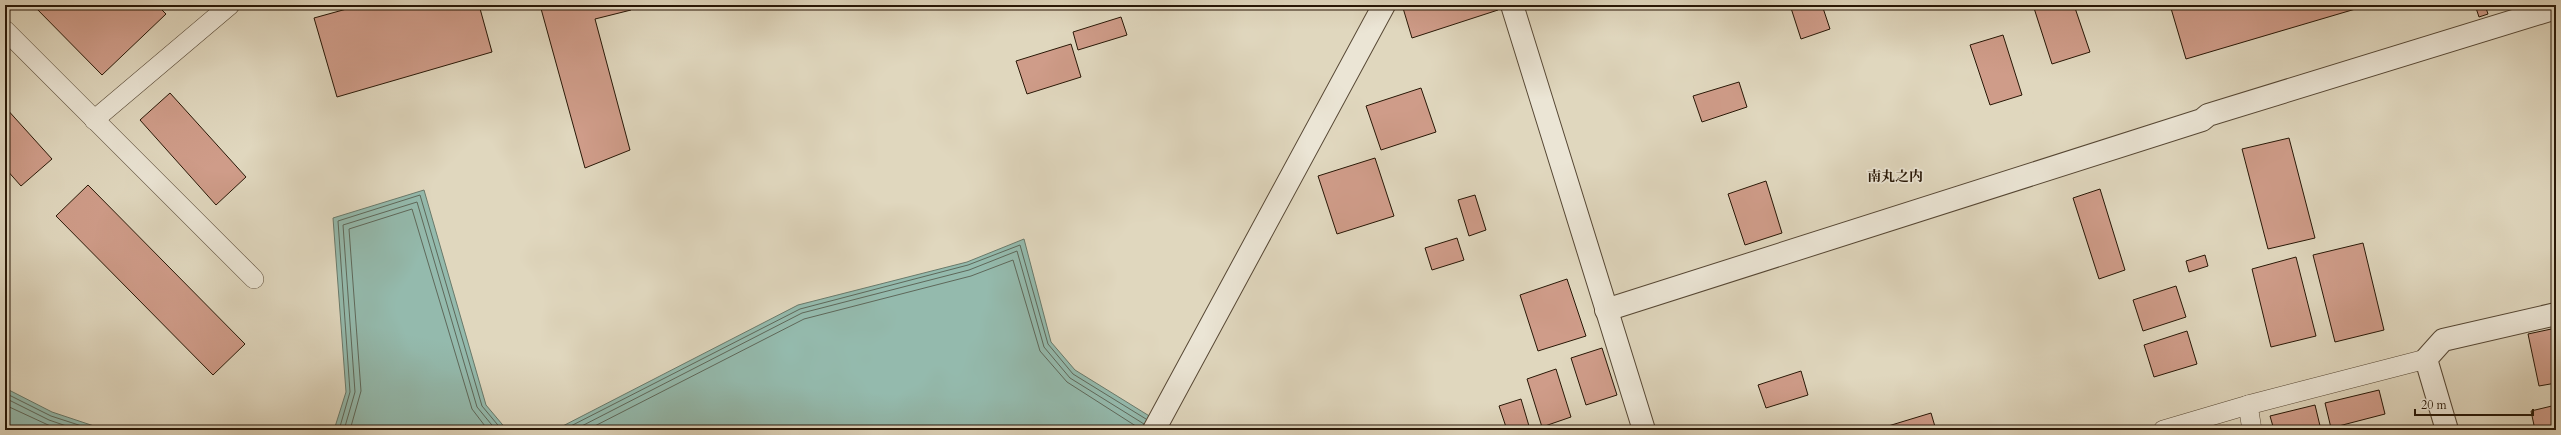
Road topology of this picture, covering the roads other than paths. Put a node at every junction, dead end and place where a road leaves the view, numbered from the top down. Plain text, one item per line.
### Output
1 (230, 5) edge
2 (1384, 5) edge
3 (1512, 5) edge
4 (2556, 8) edge
5 (5, 30) edge
6 (94, 120) junction
7 (254, 279) dead end
8 (1606, 310) junction
9 (2556, 314) edge
10 (2426, 359) junction
11 (2248, 405) junction
12 (1154, 430) edge
13 (1644, 430) edge
14 (2163, 430) edge
15 (2252, 430) edge
16 (2447, 430) edge

1 - 6 lane
2 - 12 street
3 - 8 street
4 - 8 street
5 - 6 lane
6 - 7 lane
8 - 13 street
9 - 10 street
10 - 11 lane
10 - 16 street
11 - 14 lane
11 - 15 lane

